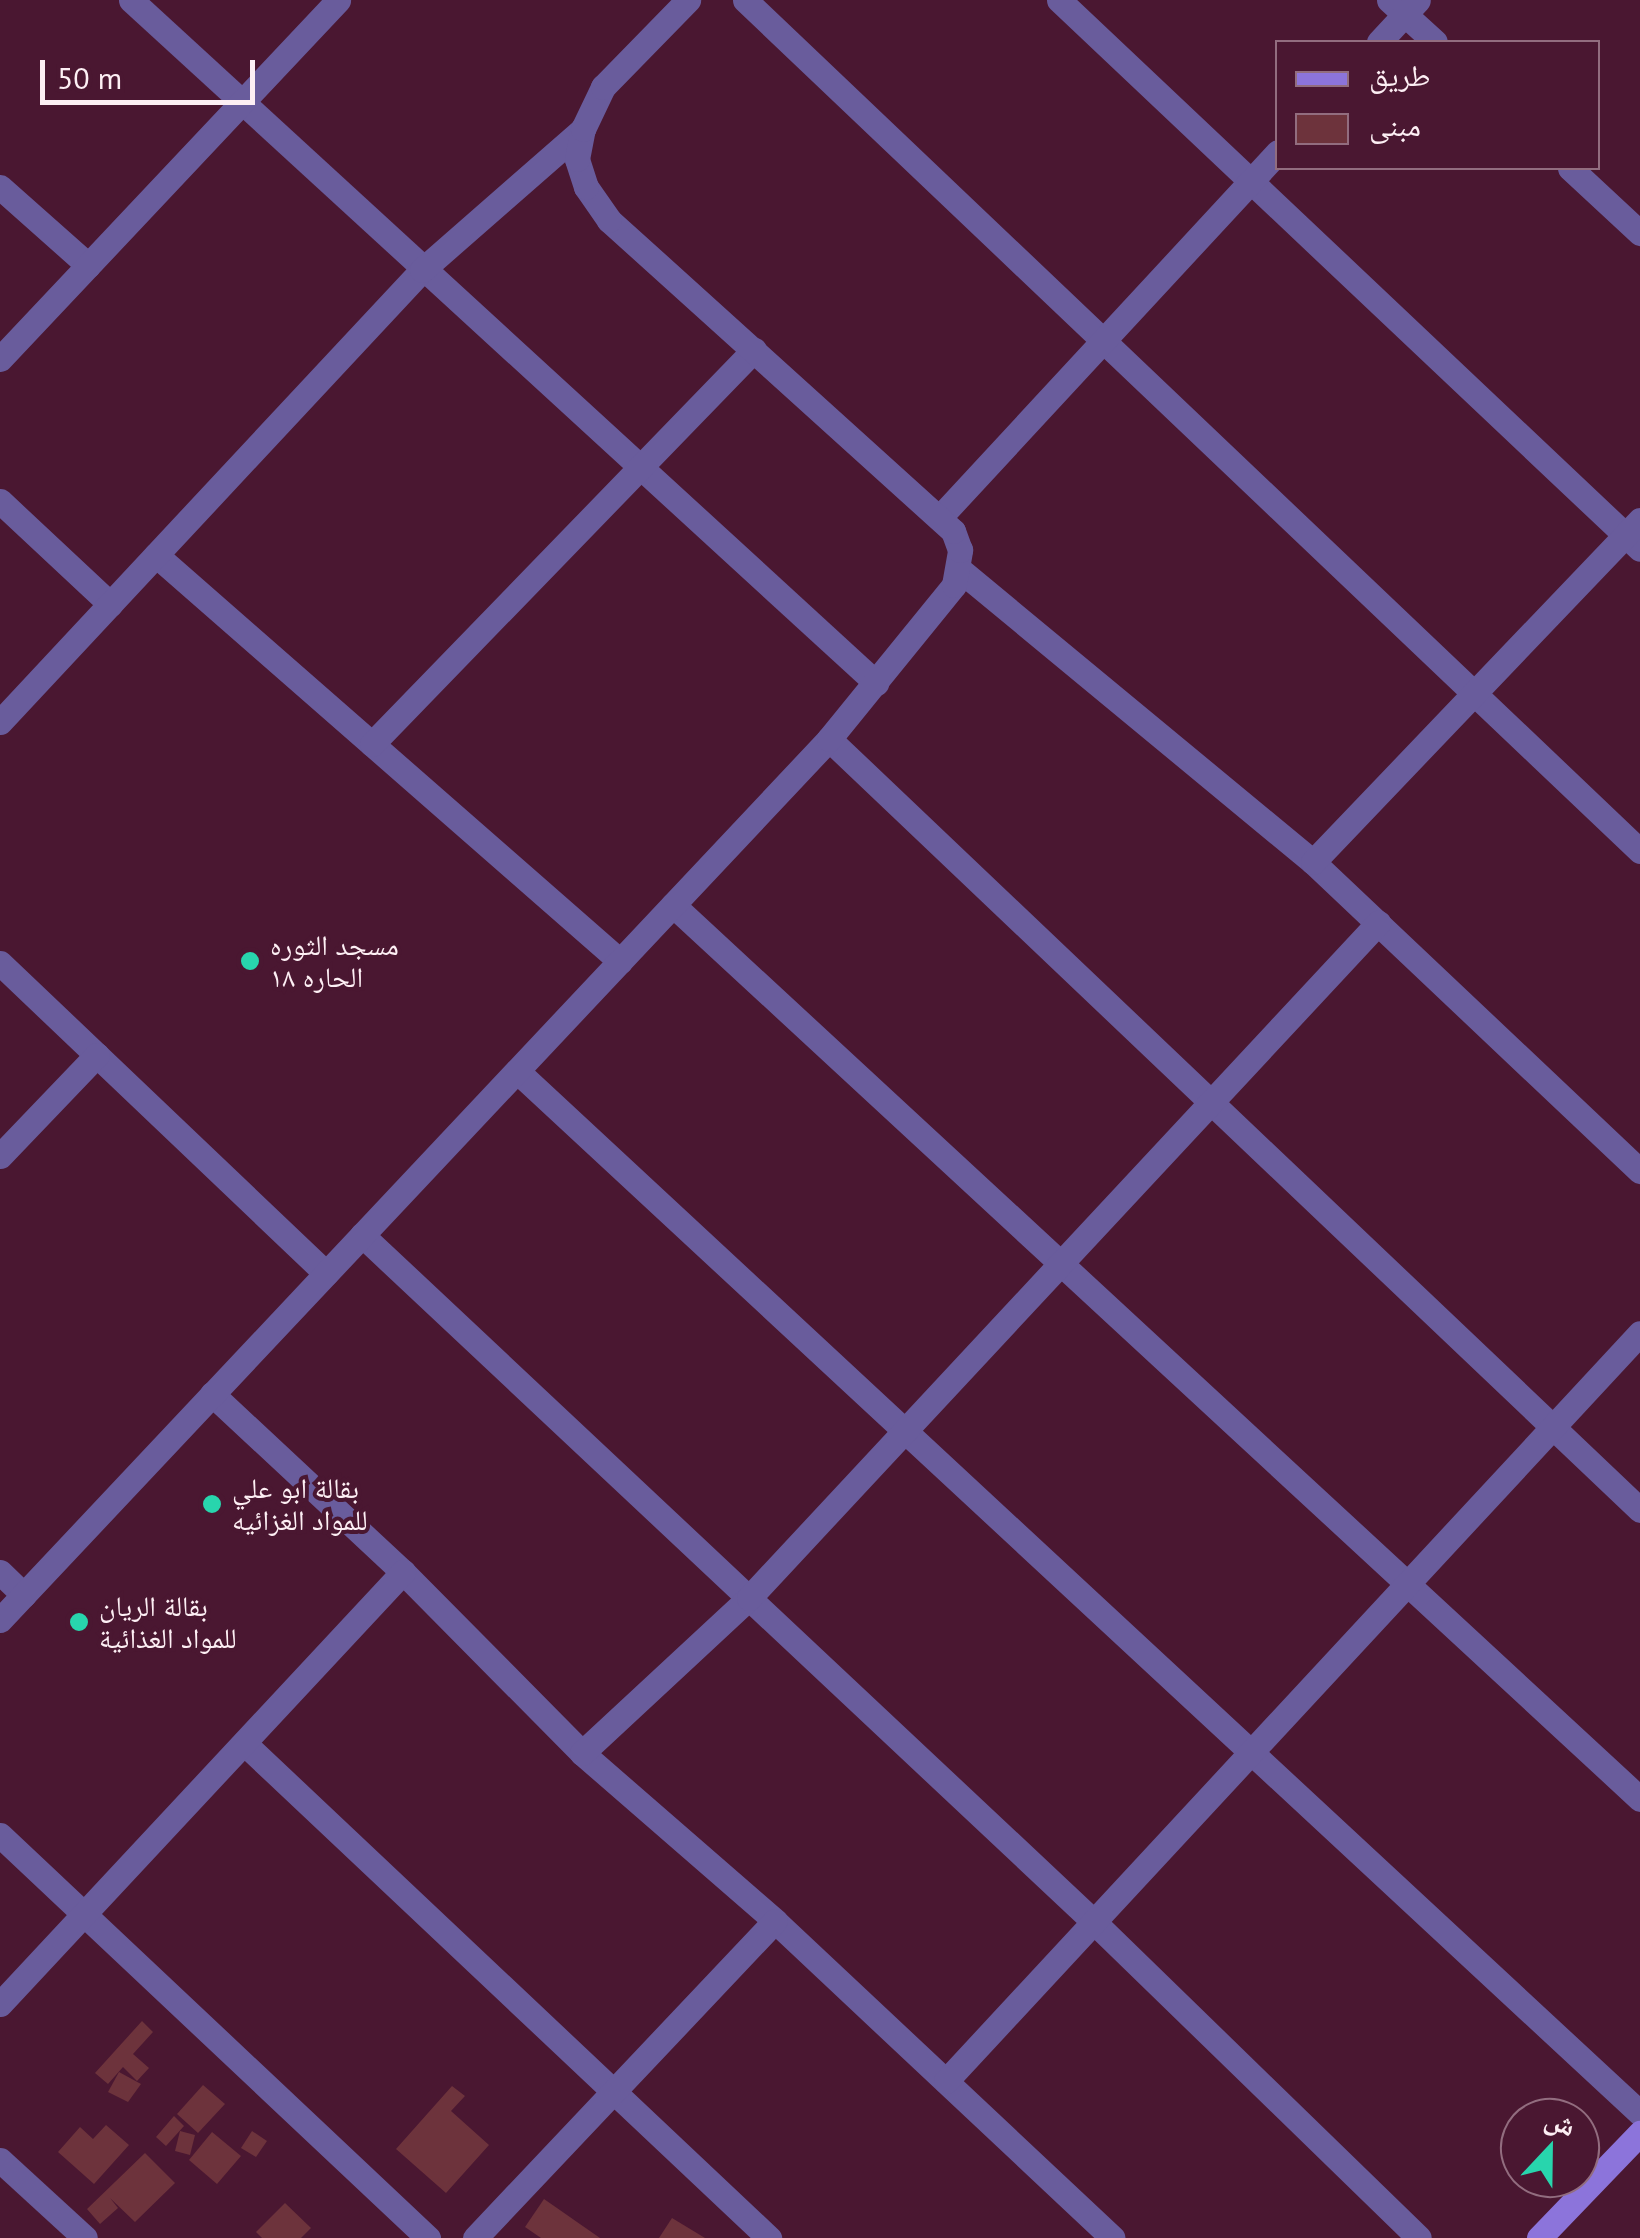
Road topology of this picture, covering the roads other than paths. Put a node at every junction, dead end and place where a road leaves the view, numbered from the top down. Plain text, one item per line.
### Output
1 (131, 0) edge
2 (338, 0) edge
3 (688, 0) edge
4 (746, 0) edge
5 (1059, 0) edge
6 (1404, 5) edge
7 (1380, 40) edge
8 (1433, 40) edge
9 (241, 102) junction
10 (583, 129) junction
11 (1275, 155) edge
12 (1572, 170) edge
13 (1251, 181) junction
14 (0, 187) edge
15 (1640, 233) edge
16 (88, 265) junction
17 (422, 270) junction
18 (1104, 341) junction
19 (754, 350) junction
20 (0, 359) edge
21 (642, 467) junction
22 (0, 501) edge
23 (940, 518) junction
24 (1635, 535) edge
25 (156, 555) junction
26 (960, 570) junction
27 (110, 604) junction
28 (876, 683) junction
29 (1474, 694) junction
30 (0, 722) edge
31 (829, 738) junction
32 (372, 744) junction
33 (1640, 851) edge
34 (1313, 862) junction
35 (673, 904) junction
36 (1378, 923) junction
37 (620, 961) junction
38 (0, 963) edge
39 (98, 1056) junction
40 (517, 1071) junction
41 (1212, 1102) junction
42 (0, 1156) edge
43 (1640, 1171) edge
44 (362, 1235) junction
45 (1062, 1265) junction
46 (326, 1274) junction
47 (1640, 1333) edge
48 (212, 1394) junction
49 (1553, 1427) junction
50 (908, 1431) junction
51 (1640, 1510) edge
52 (0, 1572) edge
53 (403, 1572) junction
54 (1405, 1586) junction
55 (24, 1595) junction
56 (749, 1598) junction
57 (0, 1620) edge
58 (244, 1742) junction
59 (1254, 1750) junction
60 (582, 1753) junction
61 (1640, 1799) edge
62 (0, 1835) edge
63 (84, 1914) junction
64 (775, 1920) junction
65 (1094, 1922) junction
66 (0, 2004) edge
67 (946, 2082) junction
68 (614, 2091) junction
69 (1640, 2114) edge
70 (1640, 2132) edge
71 (0, 2160) edge
72 (85, 2238) edge
73 (428, 2238) edge
74 (474, 2238) edge
75 (770, 2238) edge
76 (1112, 2238) edge
77 (1418, 2238) edge
78 (1538, 2238) edge

1 - 9 street
2 - 9 street
3 - 10 street
4 - 18 street
5 - 13 street
6 - 7 street
6 - 8 street
9 - 16 street
9 - 17 street
10 - 17 street
10 - 19 street
11 - 13 street
12 - 15 street
13 - 18 street
13 - 24 street
14 - 16 street
16 - 20 street
17 - 21 street
17 - 25 street
18 - 23 street
18 - 29 street
19 - 21 street
19 - 23 street
21 - 28 street
21 - 32 street
22 - 27 street
23 - 26 street
24 - 29 street
25 - 27 street
25 - 32 street
26 - 28 street
26 - 34 street
27 - 30 street
28 - 31 street
29 - 33 street
29 - 34 street
31 - 35 street
31 - 41 street
32 - 37 street
34 - 36 street
35 - 37 street
35 - 45 street
36 - 41 street
36 - 43 street
37 - 40 street
38 - 39 street
39 - 42 street
39 - 46 street
40 - 44 street
40 - 50 street
41 - 45 street
41 - 49 street
44 - 46 street
44 - 56 street
45 - 50 street
45 - 54 street
46 - 48 street
47 - 49 street
48 - 53 street
48 - 55 street
49 - 51 street
49 - 54 street
50 - 56 street
50 - 59 street
52 - 55 street
53 - 58 street
53 - 60 street
54 - 59 street
54 - 61 street
55 - 57 street
56 - 60 street
56 - 65 street
58 - 63 street
58 - 68 street
59 - 65 street
59 - 69 street
60 - 64 street
62 - 63 street
63 - 66 street
63 - 73 street
64 - 67 street
64 - 68 street
65 - 67 street
65 - 77 street
67 - 76 street
68 - 74 street
68 - 75 street
70 - 78 street
71 - 72 street

